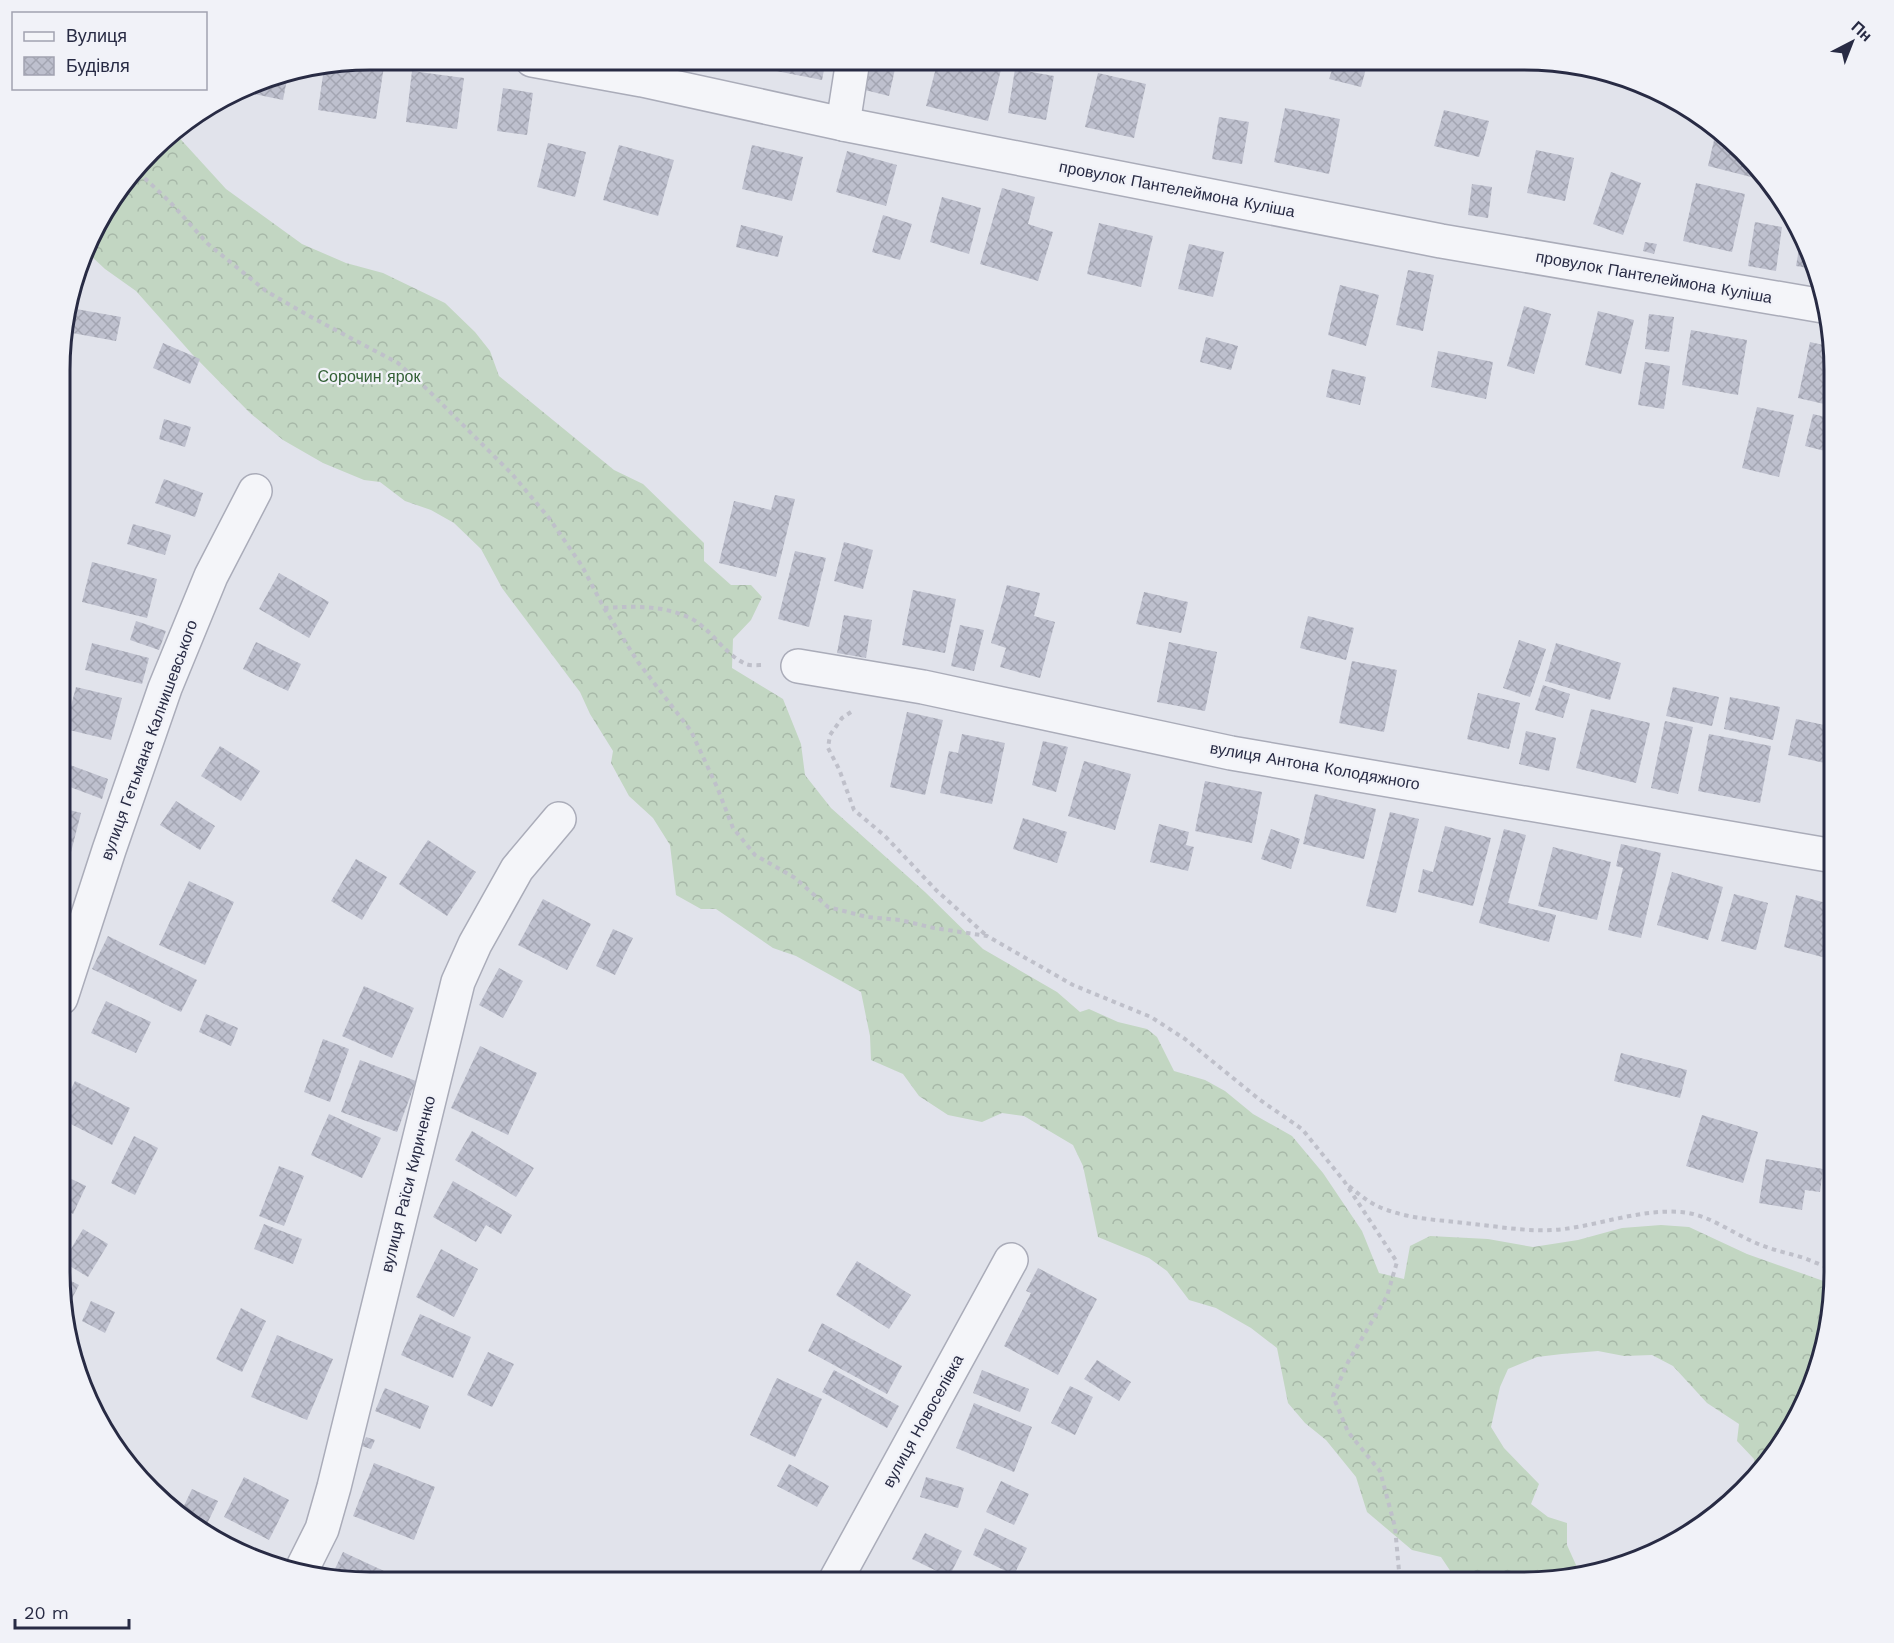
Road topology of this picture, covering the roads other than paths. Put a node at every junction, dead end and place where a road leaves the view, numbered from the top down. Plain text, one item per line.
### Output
1 (592, 71) edge
2 (851, 71) edge
3 (843, 124) junction
4 (1816, 305) edge
5 (255, 490) dead end
6 (798, 666) road end
7 (559, 819) dead end
8 (1824, 854) edge
9 (70, 970) edge
10 (1011, 1260) dead end
11 (304, 1565) edge
12 (840, 1572) edge

1 - 3 street, провулок Пантелеймона Куліша
2 - 3 street
3 - 4 street, провулок Пантелеймона Куліша
5 - 9 street, вулиця Гетьмана Калнишевського
6 - 8 street, вулиця Антона Колодяжного
7 - 11 street, вулиця Раїси Кириченко
10 - 12 street, вулиця Новоселівка

